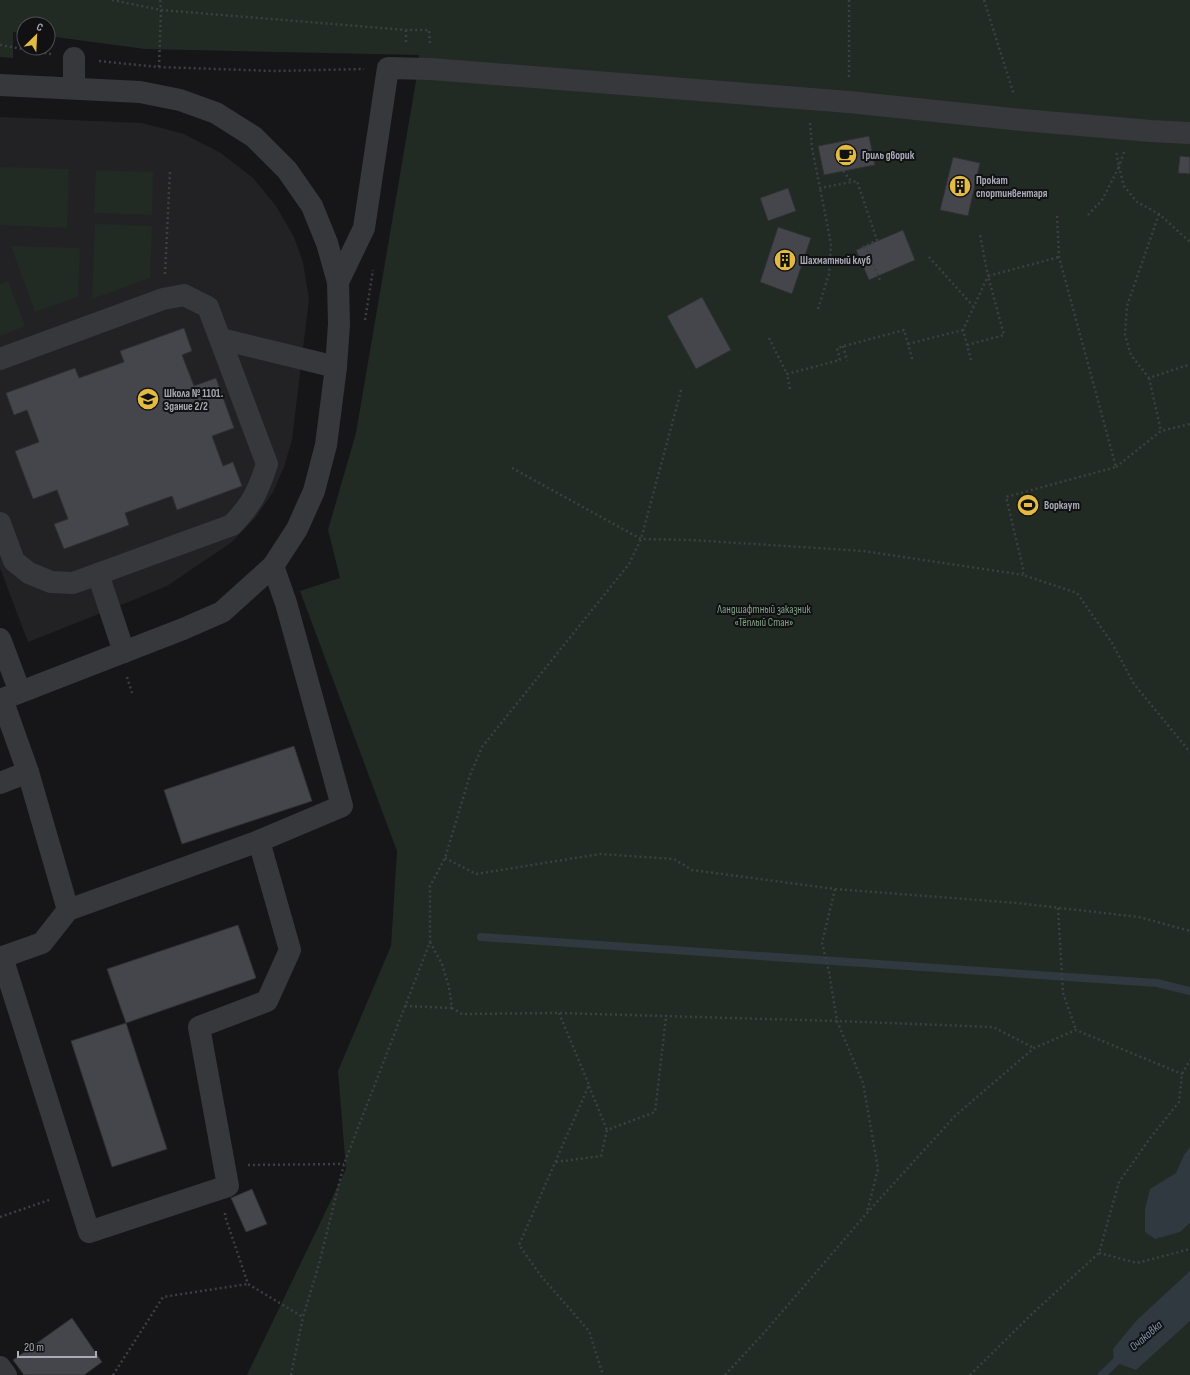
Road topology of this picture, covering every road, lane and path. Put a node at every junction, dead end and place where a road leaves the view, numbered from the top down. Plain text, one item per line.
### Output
1 (112, 0) edge
2 (160, 0) edge
3 (849, 0) edge
4 (984, 0) edge
5 (161, 10) junction
6 (0, 45) edge
7 (74, 58) junction
8 (159, 66) junction
9 (388, 68) junction
10 (431, 69) junction
11 (0, 85) edge
12 (74, 88) junction
13 (808, 99) junction
14 (849, 102) junction
15 (1022, 120) junction
16 (1100, 126) junction
17 (1151, 131) junction
18 (1190, 133) edge
19 (1119, 167) junction
20 (170, 171) dead end
21 (843, 171) dead end
22 (852, 182) junction
23 (820, 188) junction
24 (1159, 214) junction
25 (1088, 215) dead end
26 (1057, 216) dead end
27 (980, 235) dead end
28 (1190, 242) edge
29 (930, 257) dead end
30 (1059, 257) junction
31 (988, 276) junction
32 (880, 280) dead end
33 (338, 282) junction
34 (163, 299) junction
35 (973, 306) junction
36 (818, 309) dead end
37 (963, 330) junction
38 (769, 338) dead end
39 (221, 339) junction
40 (908, 344) junction
41 (967, 345) junction
42 (843, 346) junction
43 (0, 359) edge
44 (971, 360) dead end
45 (847, 361) dead end
46 (913, 362) dead end
47 (1190, 366) edge
48 (336, 367) junction
49 (787, 374) junction
50 (1149, 378) junction
51 (682, 387) dead end
52 (790, 389) dead end
53 (1190, 424) edge
54 (1162, 431) junction
55 (1116, 467) junction
56 (512, 468) dead end
57 (0, 523) edge
58 (641, 539) junction
59 (273, 566) junction
60 (98, 574) junction
61 (1023, 575) junction
62 (0, 639) edge
63 (124, 652) junction
64 (126, 675) dead end
65 (132, 693) dead end
66 (7, 697) edge
67 (1190, 752) edge
68 (28, 772) junction
69 (0, 783) edge
70 (259, 841) junction
71 (446, 858) junction
72 (835, 889) junction
73 (1058, 908) junction
74 (68, 910) junction
75 (1190, 932) edge
76 (430, 942) junction
77 (1, 958) edge
78 (405, 1006) junction
79 (452, 1008) junction
80 (559, 1013) junction
81 (666, 1016) junction
82 (837, 1021) junction
83 (1076, 1030) junction
84 (1034, 1048) junction
85 (1190, 1060) edge
86 (1182, 1074) junction
87 (589, 1085) junction
88 (606, 1130) junction
89 (556, 1162) junction
90 (344, 1164) junction
91 (224, 1165) junction
92 (228, 1186) junction
93 (77, 1190) junction
94 (867, 1212) junction
95 (0, 1217) edge
96 (1190, 1249) edge
97 (1099, 1253) junction
98 (248, 1284) junction
99 (303, 1317) junction
100 (0, 1367) edge
101 (6, 1375) edge
102 (113, 1375) edge
103 (291, 1375) edge
104 (603, 1375) edge
105 (725, 1375) edge
106 (970, 1375) edge

1 - 5 path
2 - 5 path
3 - 14 path
4 - 15 path
5 - 8 path
5 - 10 path
6 - 7 path
7 - 8 path
7 - 12 street
8 - 9 path
9 - 10 street
9 - 33 street
10 - 13 street
11 - 12 street
12 - 33 street
13 - 14 street
13 - 23 path
14 - 15 street
15 - 16 street
16 - 17 street
16 - 19 path
17 - 18 street
17 - 19 path
19 - 24 path
19 - 25 path
20 - 34 path
21 - 22 path
22 - 23 path
22 - 32 path
23 - 36 path
24 - 28 path
24 - 50 path
26 - 30 path
27 - 31 path
29 - 35 path
30 - 31 path
30 - 55 path
31 - 35 path
31 - 41 path
33 - 48 street
34 - 39 street
34 - 43 street
35 - 37 path
37 - 40 path
37 - 41 path
38 - 49 path
39 - 48 street
39 - 60 street
40 - 42 path
40 - 46 path
41 - 44 path
42 - 45 path
42 - 49 path
47 - 50 path
48 - 59 street
49 - 52 path
50 - 54 path
51 - 58 path
53 - 54 path
54 - 55 path
55 - 61 path
56 - 58 path
57 - 60 street
58 - 61 path
58 - 71 path
59 - 63 street
59 - 70 street
60 - 63 street
61 - 67 path
62 - 66 street
63 - 66 street
64 - 65 path
66 - 68 street
68 - 69 street
68 - 74 street
70 - 74 street
70 - 91 street
71 - 72 path
71 - 76 path
72 - 73 path
72 - 82 path
73 - 75 path
73 - 83 path
74 - 77 street
76 - 78 path
76 - 79 path
77 - 93 street
78 - 79 path
78 - 90 path
79 - 80 path
80 - 81 path
80 - 87 path
81 - 82 path
81 - 88 path
82 - 84 path
82 - 94 path
83 - 84 path
83 - 86 path
84 - 94 path
85 - 86 path
86 - 97 path
87 - 88 path
87 - 89 path
88 - 89 path
89 - 104 path
90 - 91 path
90 - 99 path
91 - 92 street
92 - 93 street
92 - 98 path
93 - 95 path
94 - 105 path
96 - 97 path
97 - 106 path
98 - 99 path
98 - 102 path
99 - 103 path
100 - 101 street

